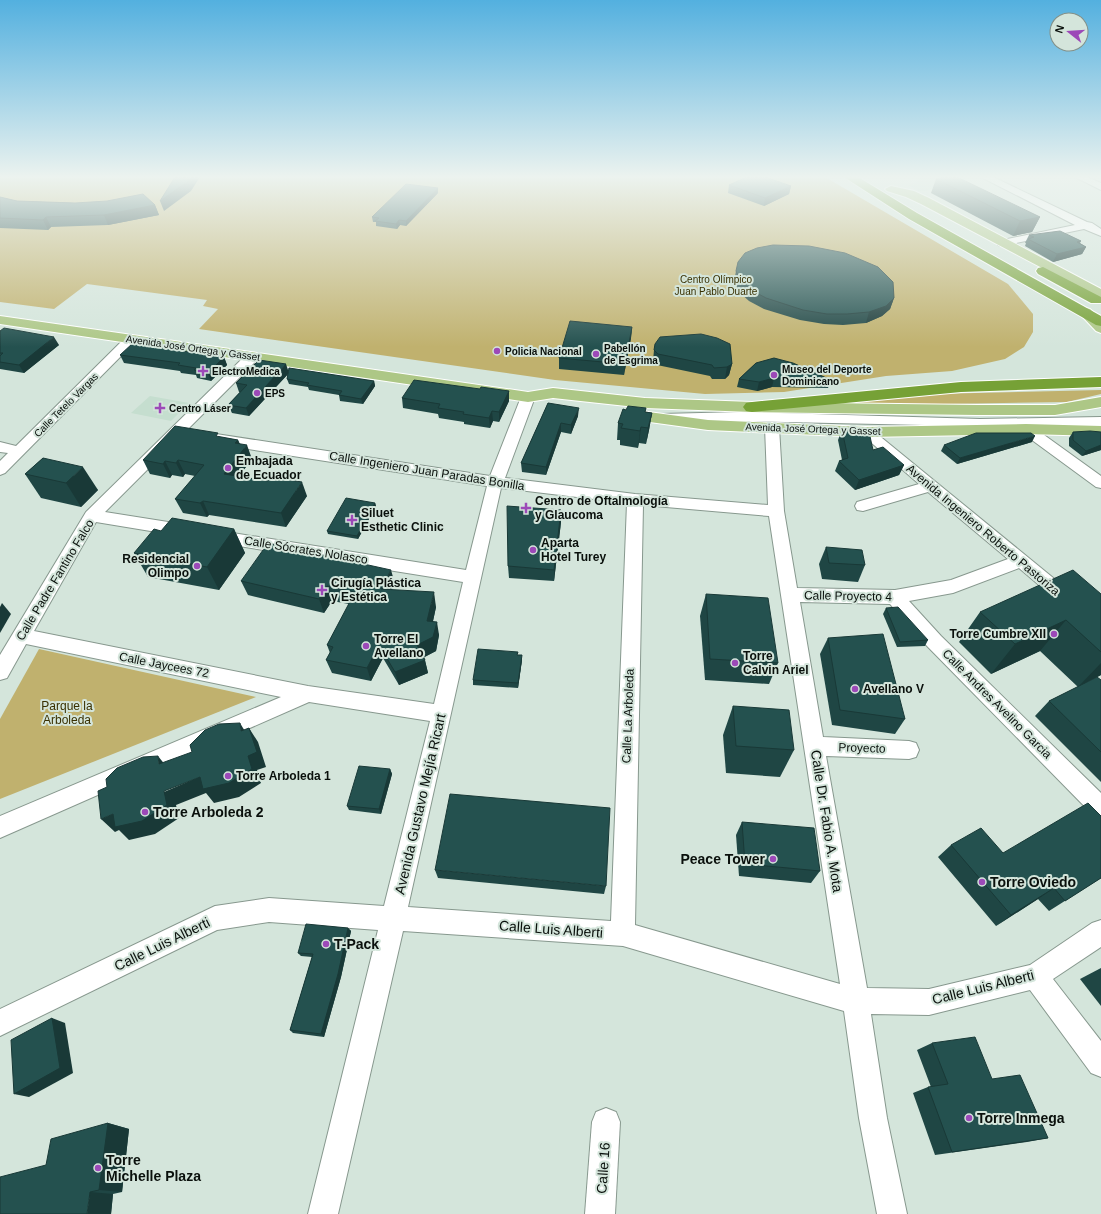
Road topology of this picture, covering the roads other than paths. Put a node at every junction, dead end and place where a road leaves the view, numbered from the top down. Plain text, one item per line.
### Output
1 (945, 234) edge
2 (974, 234) edge
3 (985, 234) edge
4 (1045, 234) edge
5 (1002, 243) junction
6 (1099, 302) edge
7 (1085, 312) junction
8 (0, 320) edge
9 (1101, 322) edge
10 (1101, 328) edge
11 (131, 340) junction
12 (252, 357) junction
13 (1101, 382) edge
14 (528, 397) junction
15 (1101, 402) edge
16 (752, 407) junction
17 (661, 418) junction
18 (1101, 420) edge
19 (772, 427) junction
20 (1026, 429) junction
21 (1101, 431) edge
22 (866, 432) junction
23 (188, 434) junction
24 (0, 447) edge
25 (19, 451) junction
26 (0, 470) edge
27 (495, 482) junction
28 (1101, 483) edge
29 (931, 486) junction
30 (635, 499) junction
31 (863, 506) dead end
32 (776, 511) junction
33 (92, 516) junction
34 (1021, 561) junction
35 (472, 577) junction
36 (790, 595) junction
37 (895, 597) junction
38 (1101, 627) edge
39 (21, 636) junction
40 (0, 672) edge
41 (308, 694) junction
42 (442, 714) junction
43 (815, 746) junction
44 (909, 750) dead end
45 (1101, 808) edge
46 (0, 827) edge
47 (393, 917) junction
48 (1101, 932) edge
49 (623, 934) junction
50 (1035, 976) junction
51 (856, 1001) junction
52 (0, 1023) edge
53 (1101, 1062) edge
54 (606, 1122) dead end
55 (323, 1214) edge
56 (600, 1214) edge
57 (892, 1214) edge

1 - 7 highway
2 - 6 highway
3 - 5 main road
4 - 5 street
5 - 6 main road
7 - 9 highway
7 - 10 main road
8 - 11 main road, Avenida José Ortega y Gasset
11 - 12 main road, Avenida José Ortega y Gasset
11 - 25 street, Calle Tetelo Vargas
12 - 14 main road, Avenida José Ortega y Gasset
12 - 23 street, Calle Padre Fantino Falco
13 - 16 highway
14 - 16 main road, Avenida José Ortega y Gasset
14 - 17 main road, Avenida José Ortega y Gasset
14 - 27 street, Avenida Gustavo Mejía Ricart
15 - 16 main road, Avenida José Ortega y Gasset
17 - 18 street
17 - 19 main road, Avenida José Ortega y Gasset
19 - 22 main road, Avenida José Ortega y Gasset
19 - 32 street, Calle Dr. Fabio A. Mota
20 - 21 main road, Avenida José Ortega y Gasset
20 - 22 main road, Avenida José Ortega y Gasset
20 - 28 street
22 - 29 street, Avenida Ingeniero Roberto Pastoriza
23 - 27 street, Calle Ingeniero Juan Paradas Bonilla
23 - 33 street, Calle Padre Fantino Falco
24 - 25 street
25 - 26 street, Calle Tetelo Vargas
27 - 30 street, Calle Ingeniero Juan Paradas Bonilla
27 - 35 street, Avenida Gustavo Mejía Ricart
29 - 31 street
29 - 34 street, Avenida Ingeniero Roberto Pastoriza
30 - 32 street, Calle Ingeniero Juan Paradas Bonilla
30 - 49 street, Calle La Arboleda
32 - 36 street, Calle Dr. Fabio A. Mota
33 - 35 street, Calle Sócrates Nolasco
33 - 39 street, Calle Padre Fantino Falco
34 - 37 street, Calle Proyecto 4
34 - 38 street, Avenida Ingeniero Roberto Pastoriza
35 - 42 street, Avenida Gustavo Mejía Ricart
36 - 37 street, Calle Proyecto 4
36 - 43 street, Calle Dr. Fabio A. Mota
37 - 45 street, Calle Andres Avelino Garcia
39 - 40 street, Calle Padre Fantino Falco
39 - 41 street, Calle Jaycees 72
41 - 42 street, Calle Jaycees 72
41 - 46 street
42 - 47 street, Avenida Gustavo Mejía Ricart
43 - 44 street, Proyecto
43 - 51 street, Calle Dr. Fabio A. Mota
47 - 49 street, Calle Luis Alberti
47 - 52 street, Calle Luis Alberti
47 - 55 street, Avenida Gustavo Mejía Ricart
48 - 50 street, Calle Luis Alberti
49 - 51 street, Calle Luis Alberti
50 - 51 street, Calle Luis Alberti
50 - 53 street
51 - 57 street, Calle Dr. Fabio A. Mota
54 - 56 street, Calle 16

